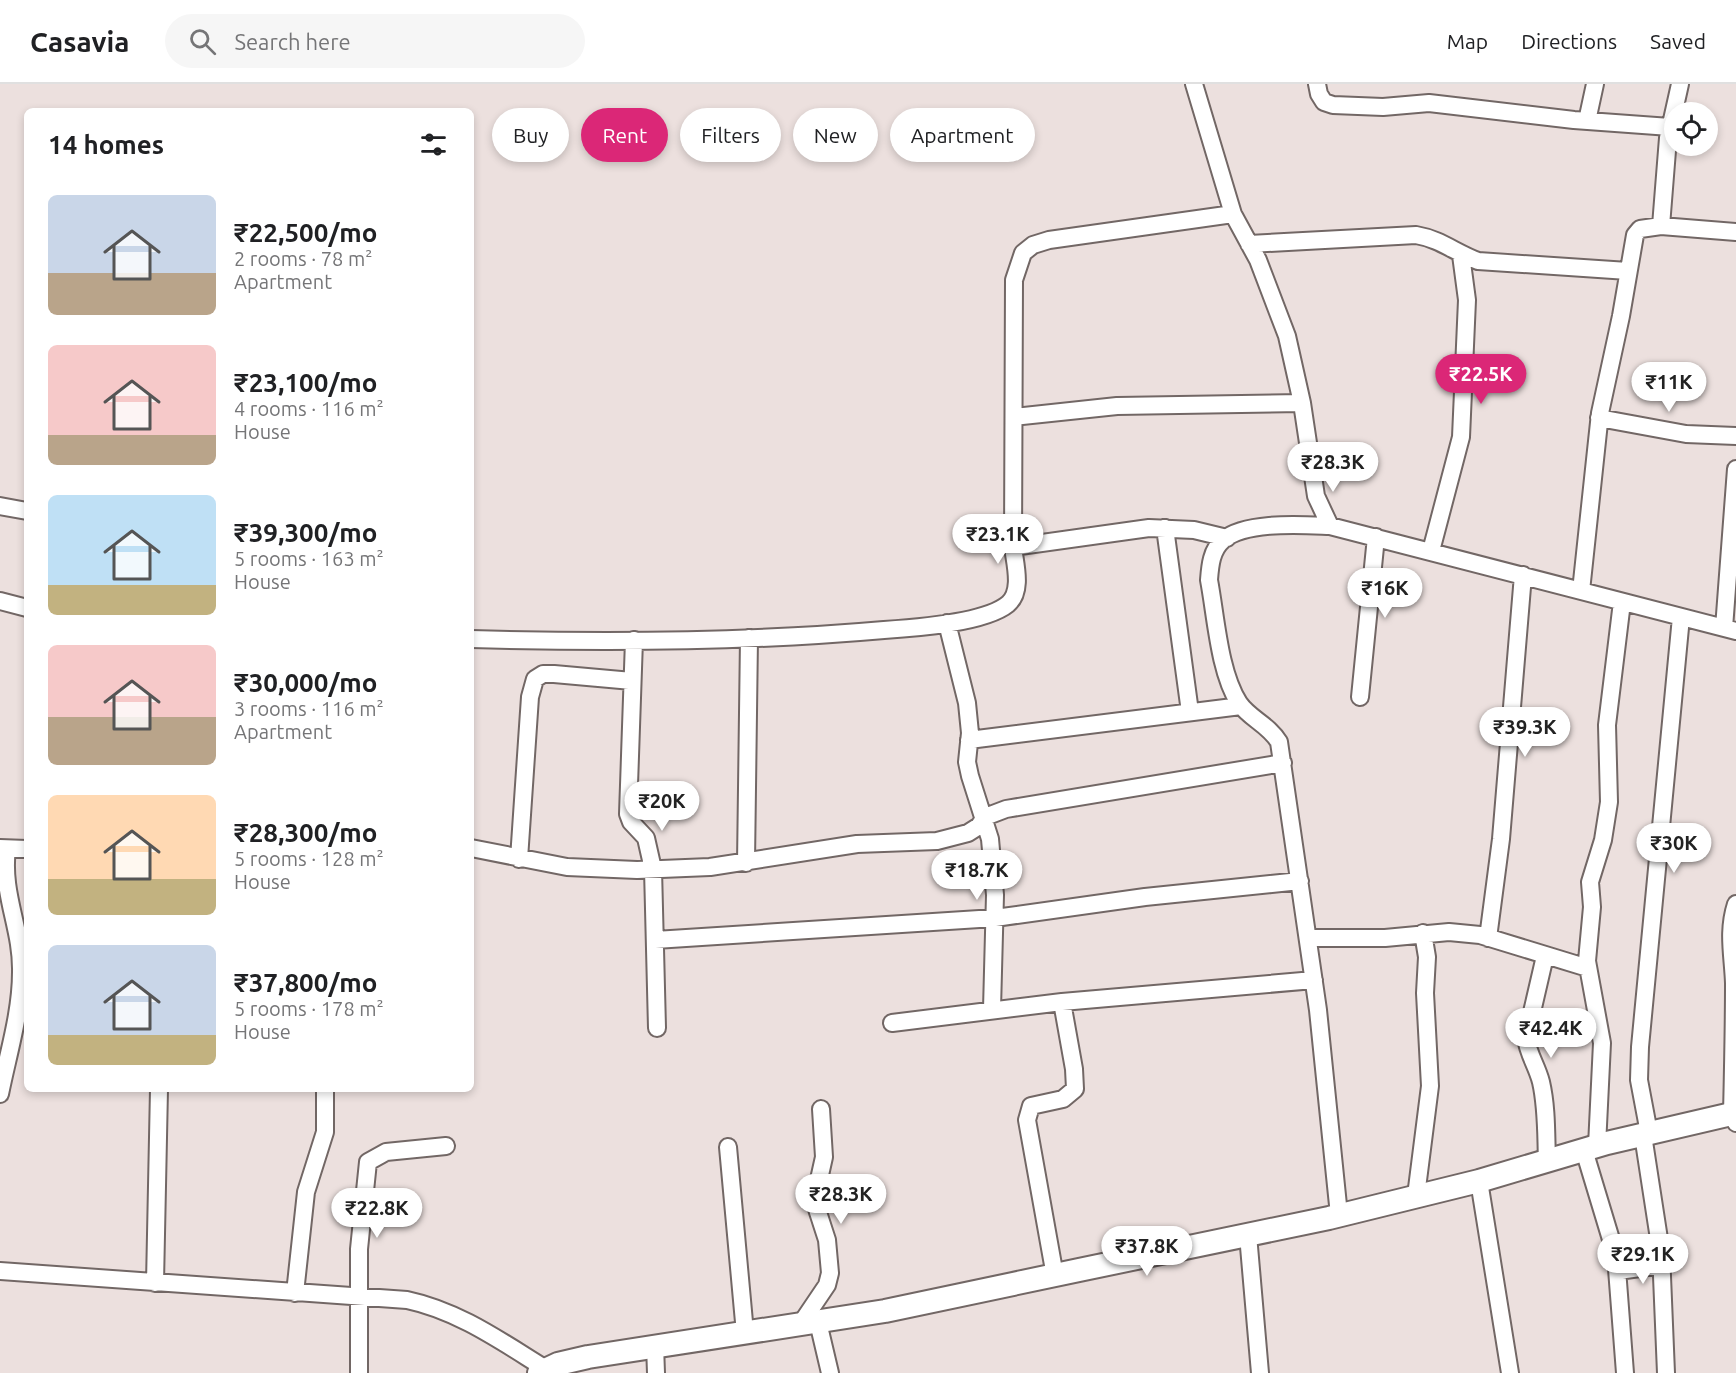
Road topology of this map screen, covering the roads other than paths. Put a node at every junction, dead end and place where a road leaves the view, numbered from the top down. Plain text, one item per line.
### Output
1 (1194, 84) edge
2 (1317, 84) edge
3 (1595, 84) edge
4 (1680, 84) edge
5 (1676, 102) edge
6 (1587, 121) junction
7 (1664, 127) edge
8 (1667, 156) edge
9 (1233, 214) junction
10 (1661, 226) junction
11 (1736, 231) edge
12 (1249, 244) junction
13 (1461, 255) junction
14 (1628, 271) junction
15 (1302, 403) junction
16 (1014, 417) junction
17 (1599, 418) junction
18 (1736, 436) edge
19 (1736, 469) edge
20 (0, 506) edge
21 (24, 511) edge
22 (1330, 526) junction
23 (1165, 528) junction
24 (1376, 537) junction
25 (1227, 538) junction
26 (1013, 548) junction
27 (1431, 551) junction
28 (1523, 575) junction
29 (1581, 591) junction
30 (0, 601) edge
31 (1622, 602) junction
32 (24, 607) edge
33 (1681, 617) junction
34 (947, 623) junction
35 (1730, 630) edge
36 (748, 638) junction
37 (474, 639) edge
38 (634, 640) junction
39 (632, 681) junction
40 (1360, 697) dead end
41 (1241, 706) junction
42 (1190, 712) junction
43 (969, 740) junction
44 (1283, 762) junction
45 (985, 817) junction
46 (4, 849) edge
47 (24, 849) edge
48 (474, 849) edge
49 (519, 860) junction
50 (746, 863) junction
51 (653, 870) junction
52 (1300, 881) junction
53 (1736, 904) edge
54 (995, 918) junction
55 (1423, 933) junction
56 (1308, 938) junction
57 (1488, 938) junction
58 (655, 940) junction
59 (1733, 950) edge
60 (1545, 956) junction
61 (1588, 968) junction
62 (1314, 980) junction
63 (1062, 1002) junction
64 (992, 1009) junction
65 (892, 1023) dead end
66 (657, 1028) dead end
67 (159, 1092) edge
68 (325, 1092) edge
69 (0, 1094) edge
70 (821, 1109) dead end
71 (1735, 1117) edge
72 (1646, 1134) junction
73 (446, 1146) dead end
74 (728, 1147) dead end
75 (1591, 1148) junction
76 (1547, 1161) junction
77 (1479, 1182) junction
78 (1416, 1196) junction
79 (1339, 1215) junction
80 (1248, 1235) junction
81 (1662, 1265) junction
82 (0, 1271) edge
83 (1618, 1271) junction
84 (1055, 1276) junction
85 (155, 1283) junction
86 (295, 1293) junction
87 (359, 1296) junction
88 (809, 1324) junction
89 (745, 1333) junction
90 (656, 1345) junction
91 (543, 1371) edge
92 (359, 1373) edge
93 (656, 1373) edge
94 (830, 1373) edge
95 (1260, 1373) edge
96 (1510, 1373) edge
97 (1625, 1373) edge
98 (1666, 1373) edge

1 - 9 street
2 - 6 street
3 - 6 street
4 - 5 street
6 - 7 street
8 - 10 street
9 - 12 street
9 - 16 street
10 - 11 street
10 - 14 street
12 - 13 street
12 - 15 street
13 - 14 street
13 - 27 street
14 - 17 street
15 - 16 street
15 - 22 street
16 - 26 street
17 - 18 street
17 - 29 street
19 - 35 street
20 - 21 street
22 - 24 street
22 - 25 street
23 - 25 street
23 - 26 street
23 - 42 street
24 - 27 street
24 - 40 street
25 - 41 street
26 - 34 street
27 - 28 street
28 - 29 street
28 - 57 street
29 - 31 street
30 - 32 street
31 - 33 street
31 - 61 street
33 - 35 street
33 - 72 street
34 - 36 street
34 - 43 street
36 - 38 street
36 - 50 street
37 - 38 street
38 - 39 street
39 - 49 street
39 - 51 street
41 - 42 street
41 - 44 street
42 - 43 street
43 - 45 street
44 - 45 street
44 - 52 street
45 - 50 street
45 - 54 street
46 - 47 street
46 - 69 street
48 - 49 street
49 - 51 street
50 - 51 street
51 - 58 street
52 - 54 street
52 - 56 street
53 - 59 street
54 - 58 street
54 - 64 street
55 - 56 street
55 - 57 street
55 - 78 street
56 - 62 street
57 - 60 street
58 - 66 street
59 - 71 street
60 - 61 street
60 - 76 street
61 - 75 street
62 - 63 street
62 - 79 street
63 - 64 street
63 - 84 street
64 - 65 street
67 - 85 street
68 - 86 street
70 - 88 street
71 - 72 main road
72 - 75 main road
72 - 81 street
73 - 87 street
74 - 89 street
75 - 76 main road
75 - 83 street
76 - 77 main road
77 - 78 main road
77 - 96 street
78 - 79 main road
79 - 80 main road
80 - 84 main road
80 - 95 street
81 - 83 street
81 - 98 street
82 - 85 street
83 - 97 street
84 - 88 main road
85 - 86 street
86 - 87 street
87 - 91 street
87 - 92 street
88 - 89 main road
88 - 94 street
89 - 90 main road
90 - 91 main road
90 - 93 street

